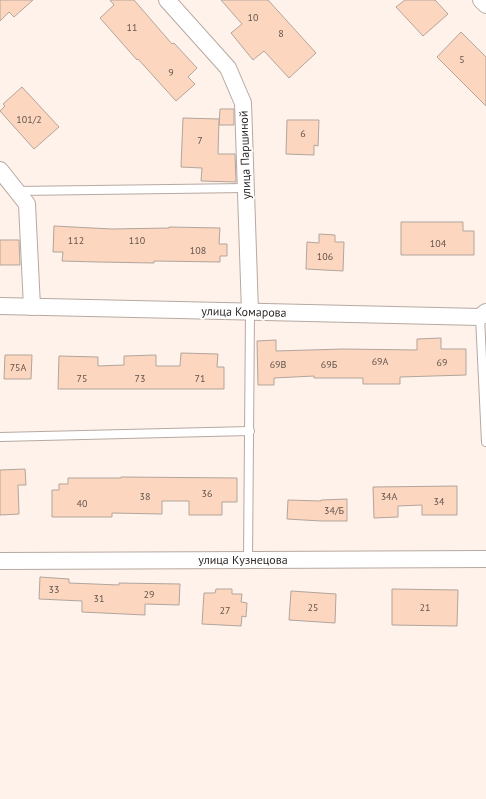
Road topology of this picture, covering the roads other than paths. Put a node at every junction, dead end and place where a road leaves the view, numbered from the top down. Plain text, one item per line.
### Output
1 (167, 0) edge
2 (481, 0) edge
3 (486, 5) edge
4 (0, 170) edge
5 (246, 188) junction
6 (16, 191) junction
7 (0, 306) edge
8 (32, 307) junction
9 (250, 312) junction
10 (483, 314) edge
11 (250, 431) junction
12 (0, 437) edge
13 (486, 442) edge
14 (486, 559) edge
15 (248, 560) junction
16 (0, 561) edge

1 - 5 street, улица Паршиной
2 - 3 street
4 - 6 street
5 - 6 lane
5 - 9 street, улица Паршиной
6 - 8 street
7 - 8 street, улица Комарова
8 - 9 street, улица Комарова
9 - 10 street, улица Комарова
9 - 11 lane
10 - 13 lane
11 - 12 lane
11 - 15 lane
14 - 15 street, улица Кузнецова
15 - 16 street, улица Кузнецова

